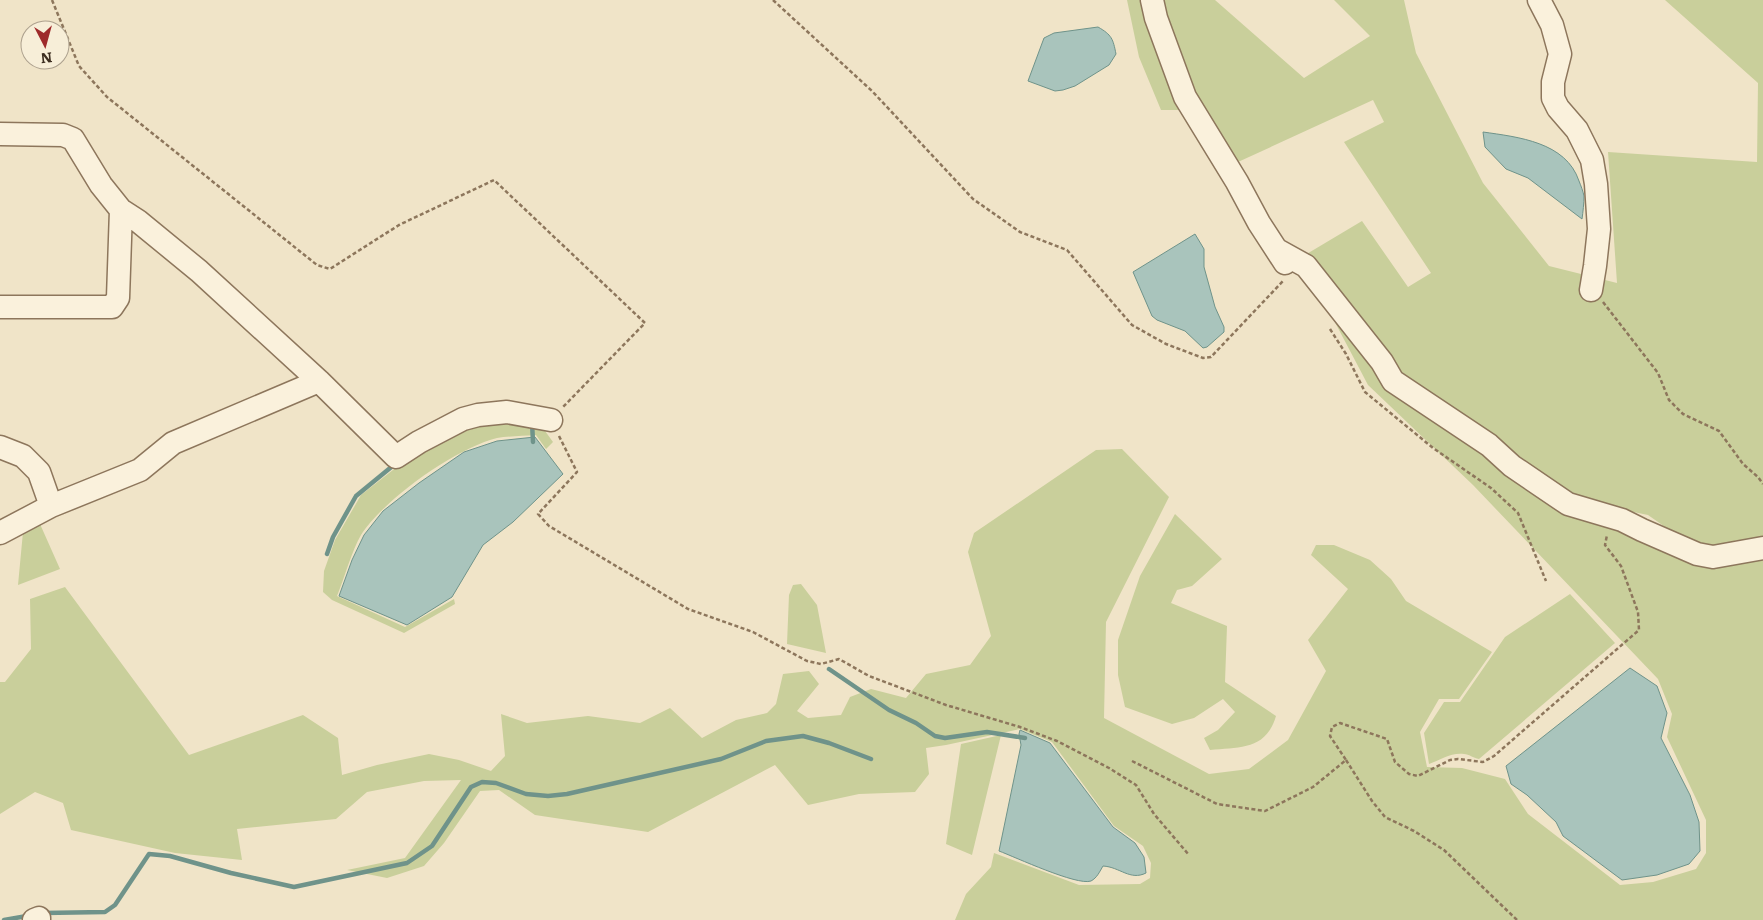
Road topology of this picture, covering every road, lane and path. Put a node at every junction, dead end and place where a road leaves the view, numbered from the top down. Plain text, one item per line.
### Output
1 (52, 0) edge
2 (773, 0) edge
3 (1152, 0) edge
4 (1539, 0) edge
5 (0, 134) edge
6 (121, 210) junction
7 (1277, 250) junction
8 (1291, 272) joint
9 (1591, 290) joint
10 (0, 307) edge
11 (1328, 324) dead end
12 (320, 381) junction
13 (551, 420) junction
14 (0, 447) edge
15 (1763, 484) edge
16 (51, 506) junction
17 (0, 533) edge
18 (1608, 533) dead end
19 (1763, 548) edge
20 (1546, 581) dead end
21 (1346, 760) junction
22 (1132, 761) dead end
23 (1189, 855) dead end
24 (34, 920) edge
25 (39, 920) edge
26 (1517, 920) edge

1 - 13 path
2 - 8 path
3 - 7 street
4 - 9 street
5 - 6 street
6 - 10 street
6 - 12 street
7 - 8 street
7 - 19 street
9 - 15 path
11 - 20 path
12 - 13 street
12 - 16 street
13 - 23 path
14 - 16 street
16 - 17 street
18 - 21 path
21 - 22 path
21 - 26 path
24 - 25 street

